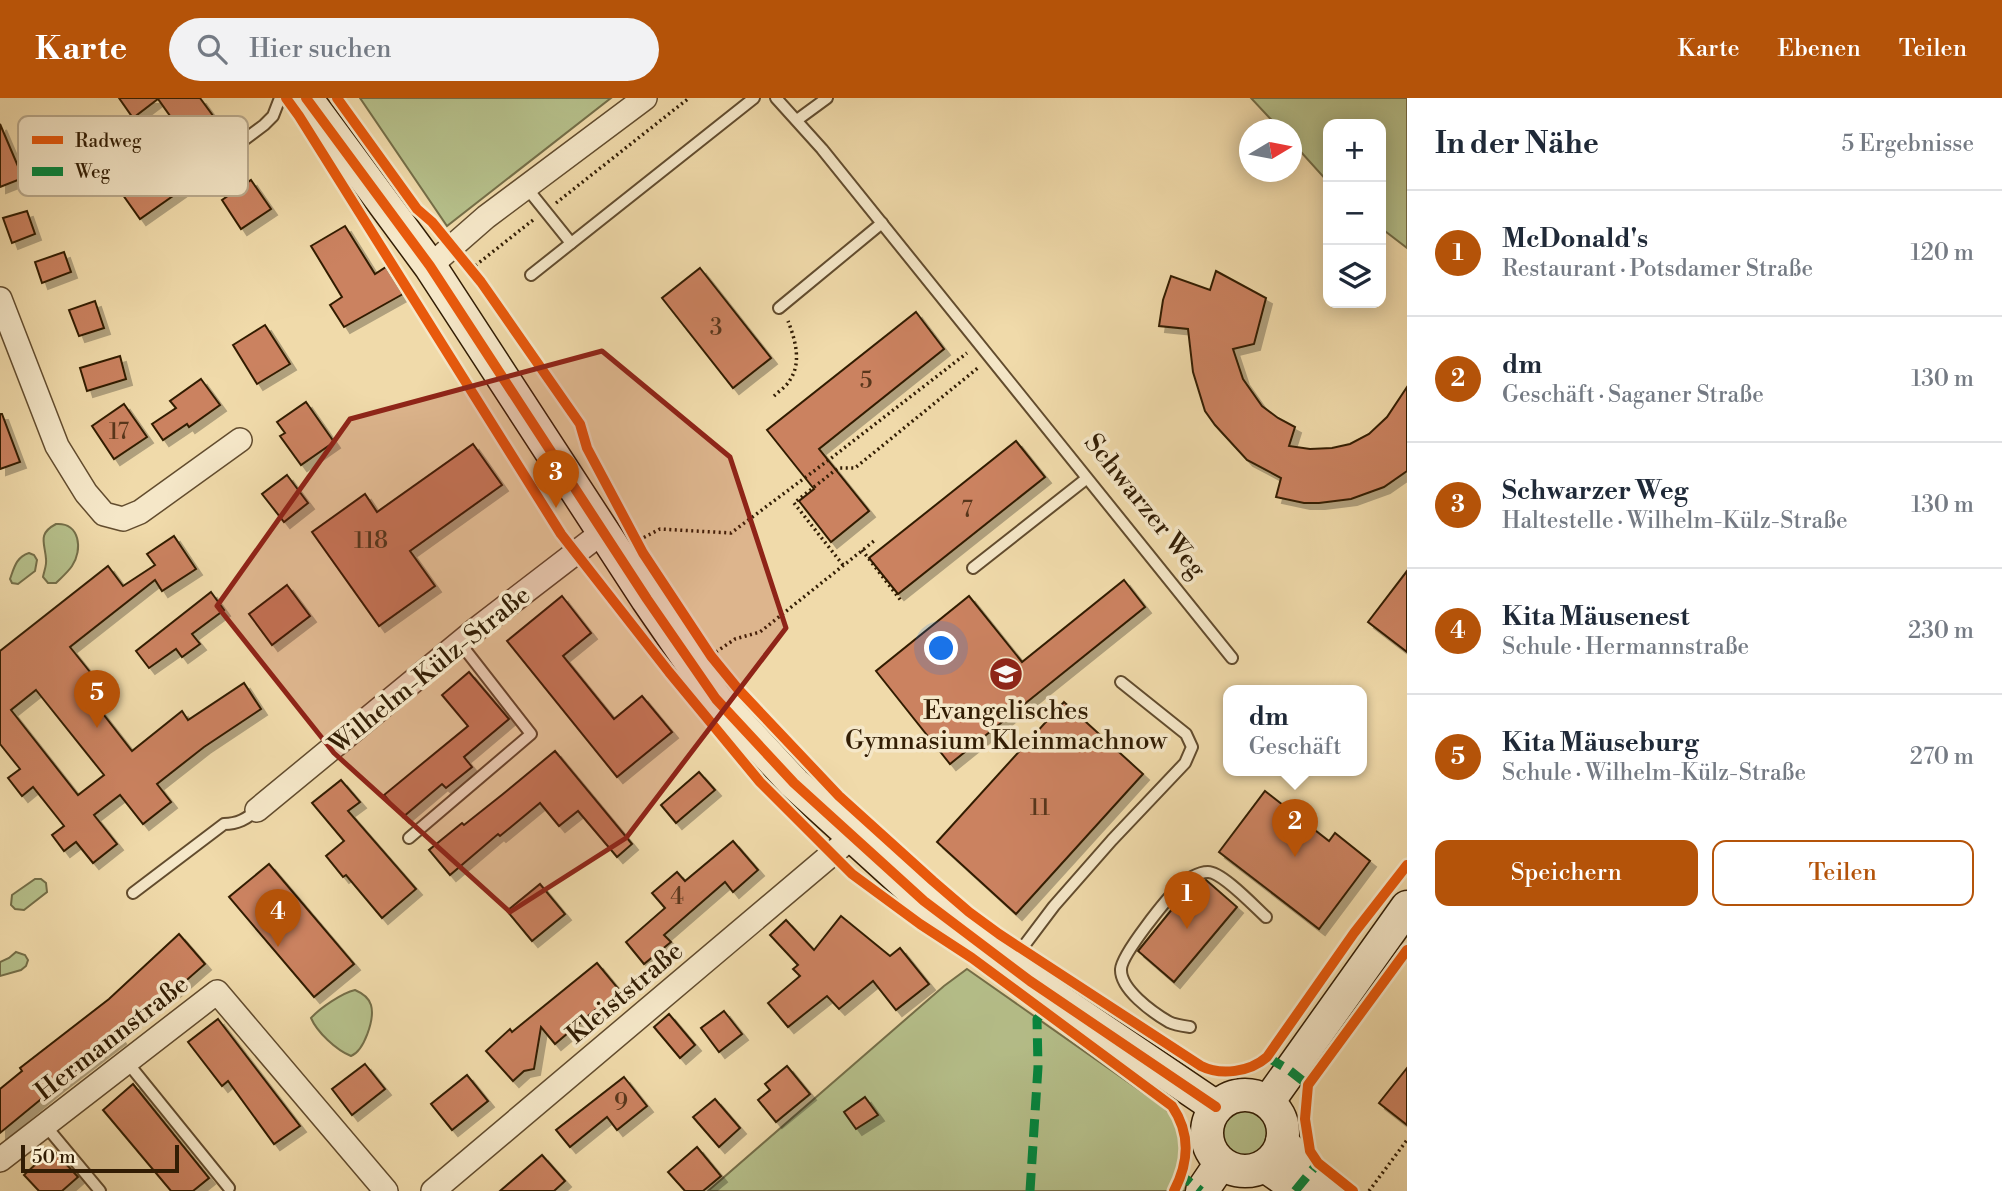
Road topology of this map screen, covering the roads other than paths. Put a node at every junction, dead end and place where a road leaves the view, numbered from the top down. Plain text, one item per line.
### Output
1 (280, 98) edge
2 (306, 98) edge
3 (645, 98) edge
4 (754, 98) edge
5 (776, 98) edge
6 (827, 98) edge
7 (797, 121) junction
8 (248, 137) edge
9 (526, 187) junction
10 (882, 223) junction
11 (571, 243) junction
12 (430, 266) junction
13 (531, 275) dead end
14 (0, 299) edge
15 (779, 308) road end
16 (240, 440) dead end
17 (1086, 479) junction
18 (604, 531) junction
19 (973, 568) dead end
20 (460, 643) junction
21 (1231, 658) dead end
22 (1121, 682) dead end
23 (257, 810) joint
24 (852, 837) junction
25 (409, 838) dead end
26 (133, 893) dead end
27 (1407, 907) edge
28 (1266, 917) dead end
29 (1020, 973) junction
30 (1190, 1027) dead end
31 (127, 1062) junction
32 (1268, 1102) junction
33 (1216, 1107) junction
34 (46, 1125) junction
35 (1274, 1154) junction
36 (0, 1160) edge
37 (1221, 1163) junction
38 (229, 1188) dead end
39 (100, 1191) edge
40 (386, 1191) edge
41 (433, 1191) edge
42 (1202, 1191) edge
43 (1301, 1191) edge
44 (1333, 1191) edge

1 - 8 lane
2 - 12 street
3 - 9 street
4 - 11 lane
5 - 7 lane, Schwarzer Weg
6 - 7 lane
7 - 10 lane, Schwarzer Weg
9 - 11 lane
9 - 12 street
10 - 15 lane
10 - 17 lane, Schwarzer Weg
11 - 13 lane
12 - 18 street
14 - 16 street
17 - 19 lane
17 - 21 lane, Schwarzer Weg
18 - 20 street, Wilhelm-Külz-Straße
18 - 24 street
20 - 23 street, Wilhelm-Külz-Straße
20 - 25 lane
22 - 29 lane
23 - 26 lane
24 - 29 street
24 - 41 street, Kleiststraße
27 - 32 street
28 - 30 lane
29 - 33 street
31 - 34 street, Hermannstraße
31 - 38 lane
31 - 40 street, Hermannstraße
32 - 33 street
32 - 35 street
33 - 37 street
34 - 36 street, Hermannstraße
34 - 39 lane
35 - 37 street
35 - 43 street
35 - 44 street
37 - 42 street

